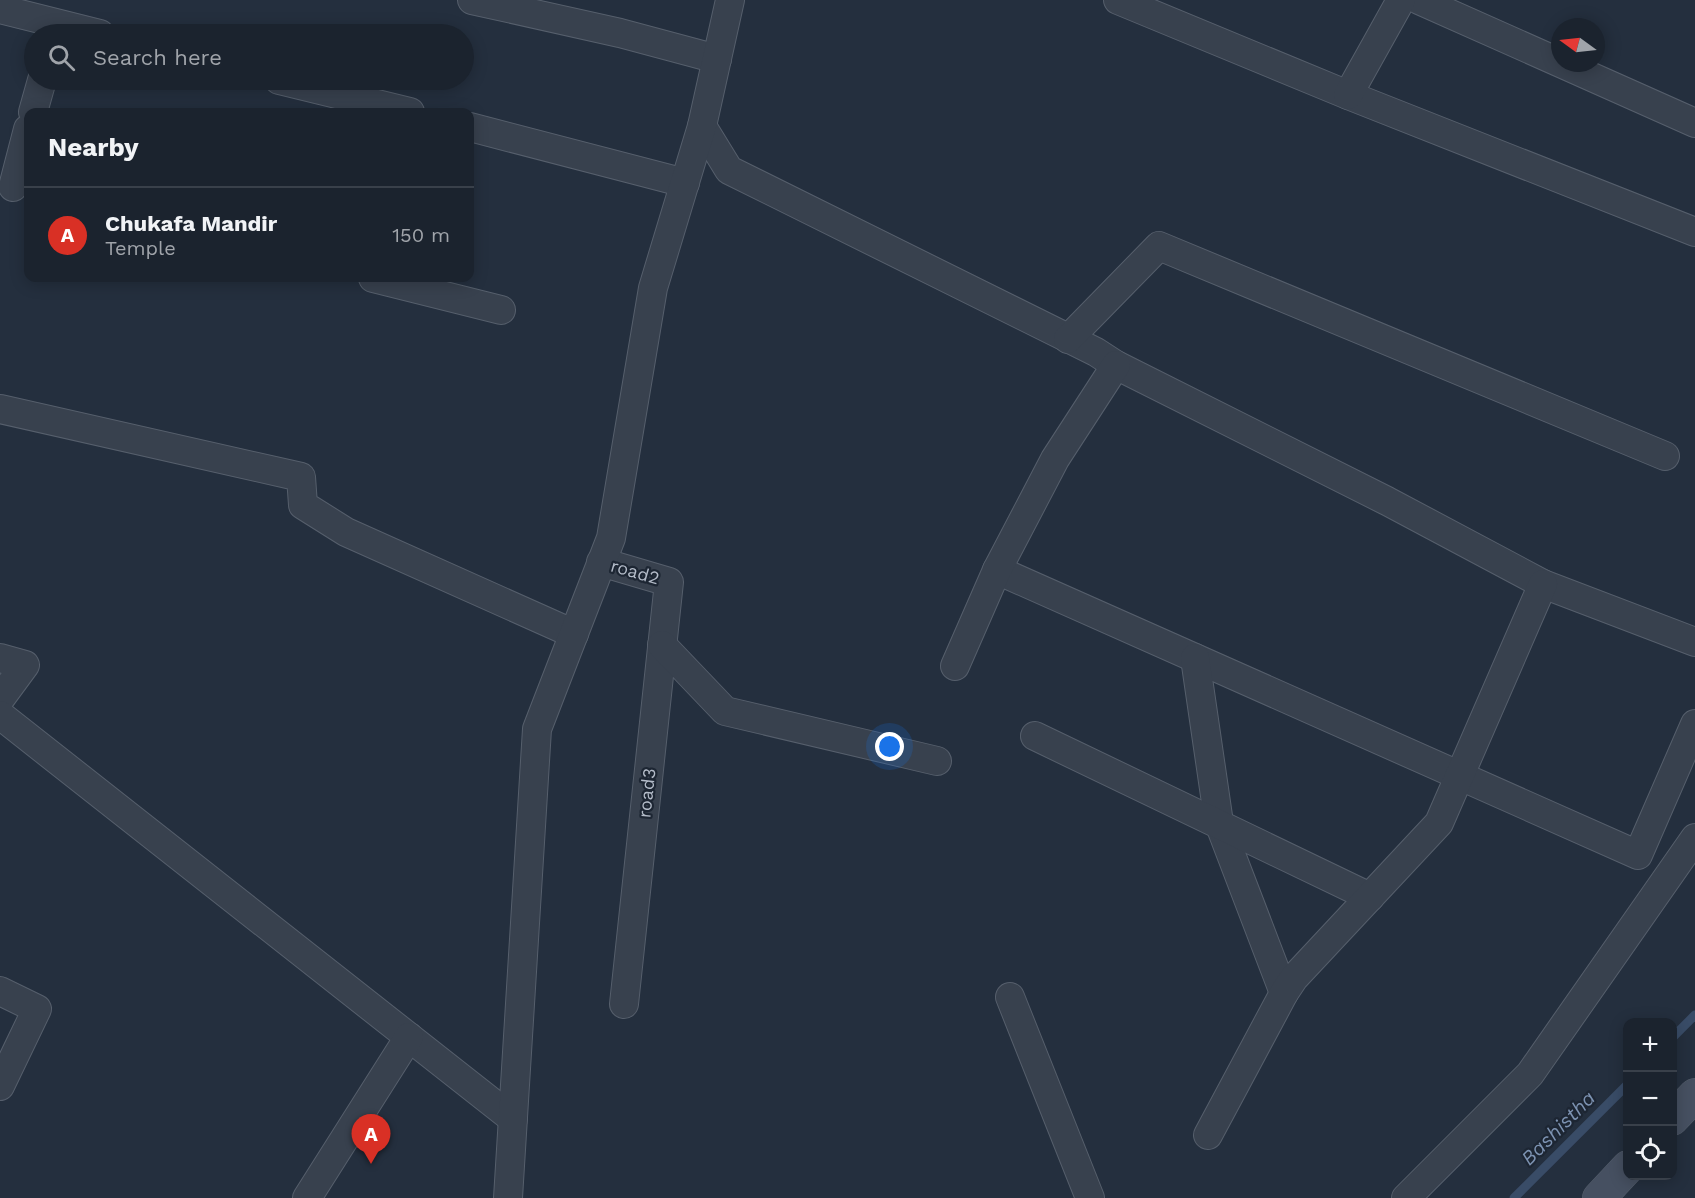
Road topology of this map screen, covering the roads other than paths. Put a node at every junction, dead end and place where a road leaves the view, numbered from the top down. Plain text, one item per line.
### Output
1 (472, 0) edge
2 (730, 0) edge
3 (1118, 0) edge
4 (1401, 0) edge
5 (1419, 0) edge
6 (0, 9) edge
7 (42, 24) edge
8 (717, 59) junction
9 (39, 90) edge
10 (320, 90) edge
11 (1348, 95) junction
12 (34, 108) edge
13 (394, 108) edge
14 (1695, 123) edge
15 (702, 126) junction
16 (474, 128) edge
17 (24, 146) edge
18 (685, 183) junction
19 (14, 187) edge
20 (1695, 232) edge
21 (389, 282) edge
22 (501, 310) dead end
23 (1068, 339) junction
24 (1116, 365) junction
25 (0, 409) edge
26 (1665, 456) dead end
27 (601, 562) junction
28 (997, 570) junction
29 (669, 582) joint
30 (1543, 584) junction
31 (574, 634) junction
32 (1695, 642) edge
33 (662, 645) junction
34 (0, 658) edge
35 (1196, 658) junction
36 (955, 666) dead end
37 (0, 699) edge
38 (0, 715) edge
39 (1695, 724) edge
40 (1035, 736) dead end
41 (937, 761) dead end
42 (1460, 775) junction
43 (1219, 823) junction
44 (1695, 838) edge
45 (1370, 897) junction
46 (0, 991) edge
47 (1284, 993) junction
48 (1011, 997) dead end
49 (624, 1004) dead end
50 (409, 1037) junction
51 (0, 1086) edge
52 (1695, 1095) edge
53 (1677, 1114) edge
54 (513, 1119) junction
55 (1208, 1135) dead end
56 (1623, 1172) edge
57 (307, 1198) edge
58 (508, 1198) edge
59 (1090, 1198) edge
60 (1406, 1198) edge
61 (1599, 1198) edge

1 - 8 street
2 - 8 street
3 - 11 street
4 - 11 street
5 - 14 street
6 - 7 street
8 - 15 street
9 - 12 street
10 - 13 street
11 - 20 street
15 - 18 street
15 - 23 street
16 - 18 street
17 - 19 street
18 - 27 street
21 - 22 street
23 - 24 street
23 - 26 street
24 - 28 street
24 - 30 street
25 - 31 street
27 - 29 street, road2
27 - 31 street
28 - 35 street
28 - 36 street
29 - 33 street, road3
30 - 32 street
30 - 42 street
31 - 54 street
33 - 41 street
33 - 49 street, road3
34 - 37 street
35 - 42 street
35 - 43 street
38 - 50 street
39 - 42 street
40 - 43 street
42 - 45 street
43 - 45 street
43 - 47 street
44 - 60 street
45 - 47 street
46 - 51 street
47 - 55 street
48 - 59 street
50 - 54 street
50 - 57 street
52 - 53 street
54 - 58 street
56 - 61 street

